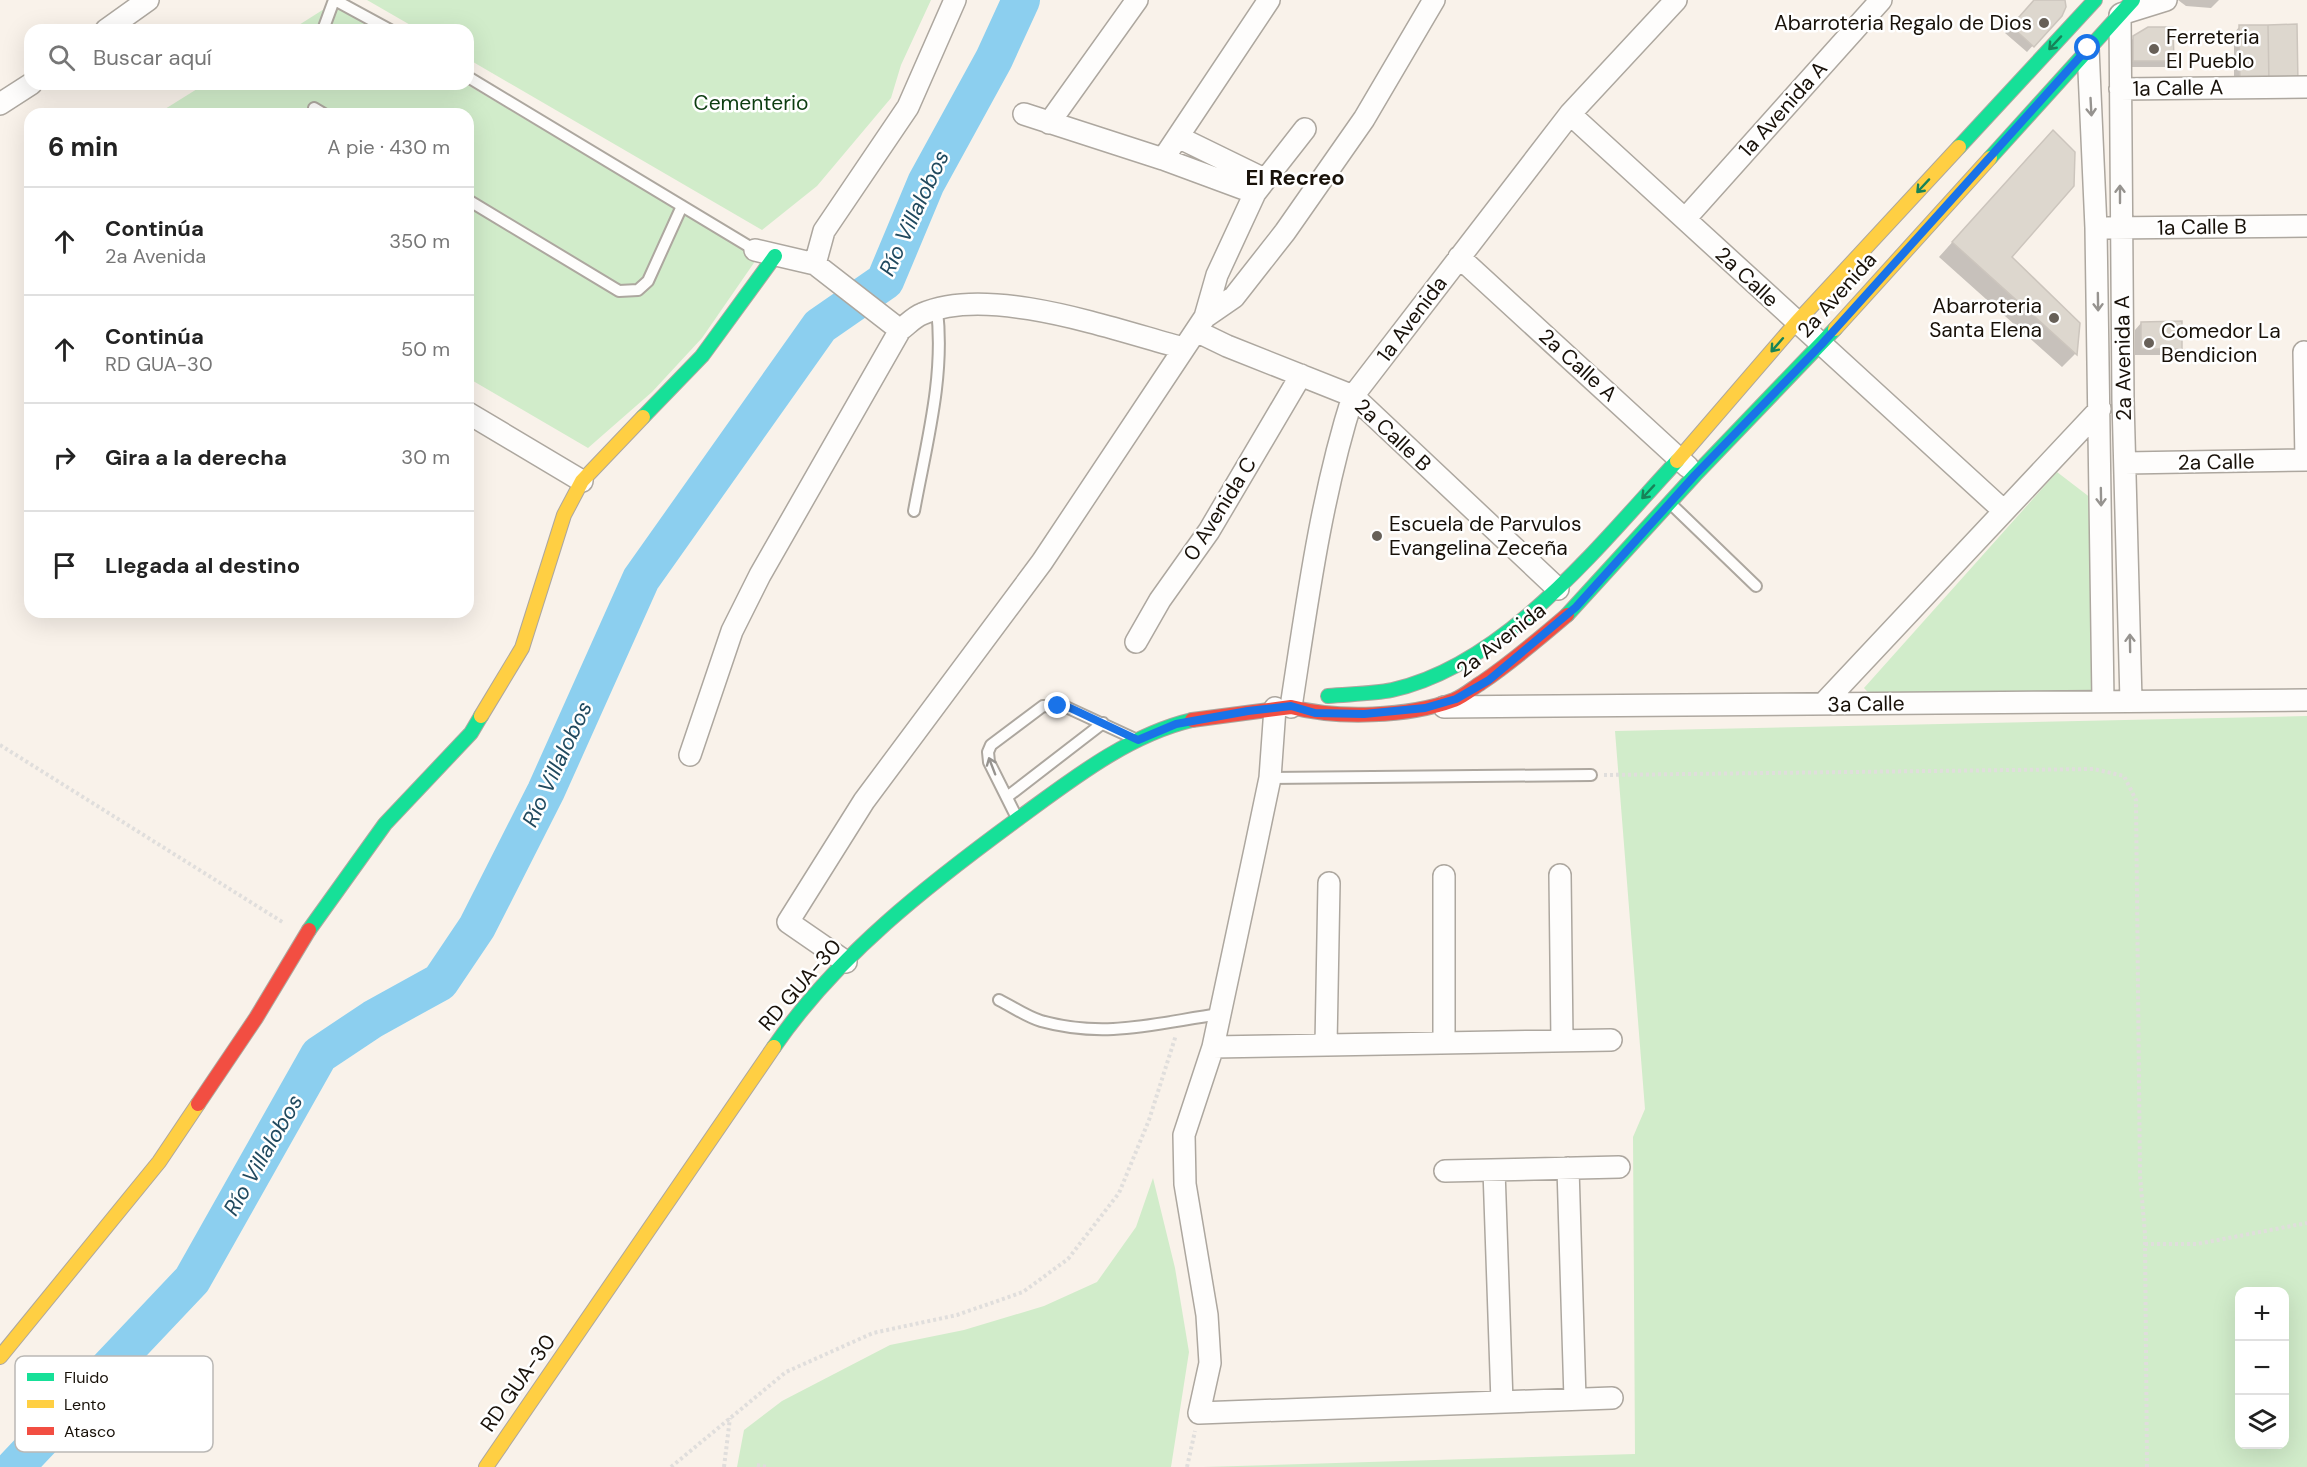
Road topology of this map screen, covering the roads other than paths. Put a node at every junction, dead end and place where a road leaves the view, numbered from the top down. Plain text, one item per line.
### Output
1 (148, 0) edge
2 (335, 0) edge
3 (955, 0) edge
4 (1137, 0) edge
5 (1269, 0) edge
6 (1434, 0) edge
7 (1676, 0) edge
8 (1881, 0) edge
9 (2095, 0) edge
10 (2101, 0) edge
11 (2166, 0) edge
12 (2126, 7) edge
13 (113, 24) edge
14 (325, 24) edge
15 (379, 24) edge
16 (2088, 48) junction
17 (474, 81) edge
18 (2307, 87) edge
19 (2120, 88) junction
20 (24, 89) edge
21 (0, 104) edge
22 (1024, 114) dead end
23 (1570, 114) junction
24 (1049, 123) junction
25 (1305, 129) dead end
26 (1178, 137) junction
27 (1163, 159) junction
28 (1259, 186) junction
29 (474, 204) edge
30 (682, 206) junction
31 (1685, 219) junction
32 (2307, 226) edge
33 (2096, 228) junction
34 (2120, 228) junction
35 (755, 250) joint
36 (776, 256) junction
37 (1459, 257) junction
38 (819, 266) junction
39 (937, 310) junction
40 (1796, 323) junction
41 (900, 330) junction
42 (1195, 332) junction
43 (1821, 345) junction
44 (2304, 352) dead end
45 (1301, 375) junction
46 (1353, 396) junction
47 (2100, 409) junction
48 (474, 417) edge
49 (1680, 458) junction
50 (2306, 460) edge
51 (2125, 463) junction
52 (1695, 475) junction
53 (582, 482) junction
54 (1670, 503) junction
55 (914, 511) dead end
56 (2004, 511) junction
57 (1756, 586) dead end
58 (1558, 589) junction
59 (1136, 642) dead end
60 (1419, 682) junction
61 (2307, 700) edge
62 (2103, 701) junction
63 (2131, 701) junction
64 (1823, 704) junction
65 (1283, 707) junction
66 (1425, 708) junction
67 (1102, 723) junction
68 (1138, 740) junction
69 (690, 755) dead end
70 (1591, 775) road end
71 (1270, 778) junction
72 (1007, 797) junction
73 (1018, 819) junction
74 (1560, 875) dead end
75 (1444, 876) dead end
76 (1329, 883) dead end
77 (846, 962) junction
78 (999, 1000) dead end
79 (1220, 1014) junction
80 (1611, 1040) dead end
81 (1562, 1041) junction
82 (1444, 1043) junction
83 (1326, 1045) junction
84 (1213, 1047) junction
85 (1619, 1167) dead end
86 (1568, 1168) junction
87 (1494, 1170) junction
88 (1445, 1171) dead end
89 (0, 1357) edge
90 (1612, 1398) dead end
91 (1575, 1400) junction
92 (1502, 1402) junction
93 (486, 1467) edge

1 - 13 street
2 - 14 lane
2 - 15 lane
3 - 38 street
4 - 24 street
5 - 26 street
6 - 42 street
7 - 23 street, 1a Avenida
8 - 31 street, 1a Avenida A
9 -> 40 street, 2a Avenida
10 - 12 street
11 - 12 street
12 - 16 street, 2a Avenida
12 - 19 street, 2a Avenida A
16 -> 33 street, 2a Avenida A
16 - 43 street, 2a Avenida
17 - 30 lane
18 - 19 street, 1a Calle A
34 -> 19 street, 2a Avenida A
20 - 21 street
22 - 24 street
23 - 31 street, 2a Calle
23 - 37 street, 1a Avenida
24 - 27 street
25 - 28 street
26 - 27 street
26 - 28 street
27 - 28 street
28 - 42 street
29 - 30 lane
30 - 35 lane
31 - 40 street, 2a Calle
32 - 34 street, 1a Calle B
33 - 34 street, 1a Calle B
33 -> 47 street, 2a Avenida A
34 - 51 street, 2a Avenida A
35 - 36 street
36 - 38 street
36 - 53 street
37 - 46 street, 1a Avenida
37 - 49 street, 2a Calle A
38 - 41 street
39 - 41 street, 2a Calle B
39 - 42 street, 2a Calle B
39 - 55 lane
40 - 43 street, 2a Calle
40 -> 49 street, 2a Avenida
41 - 69 street
42 - 45 street, 2a Calle B
42 - 77 street
43 - 52 street, 2a Avenida
43 - 56 street, 2a Calle
44 - 50 street
45 - 46 street, 2a Calle B
45 - 59 street, 0 Avenida C
46 - 58 street, 2a Calle B
46 - 65 street, 1a Avenida
47 - 56 street, 2a Avenida A
47 -> 62 street, 2a Avenida A
48 - 53 street
49 - 52 street, 2a Calle A
49 -> 58 street, 2a Avenida
50 - 51 street, 2a Calle
63 -> 51 street, 2a Avenida A
52 - 54 street, 2a Avenida
53 - 89 street
54 - 57 lane
54 - 66 street, 2a Avenida
56 - 64 street, 2a Avenida A
58 - 60 street, 2a Avenida
60 - 65 street, 2a Avenida
60 - 66 street
61 - 63 street, 3a Calle
62 - 63 street, 3a Calle
62 - 64 street, 3a Calle
64 - 66 street, 3a Calle
65 - 66 street, 2a Avenida
65 - 68 street, RD GUA-30
65 - 71 street, 1a Avenida
67 - 68 lane
67 - 72 lane
72 -> 67 lane
68 - 73 street, RD GUA-30
70 - 71 lane
71 - 79 street, 1a Avenida
72 - 73 lane
73 - 77 street, RD GUA-30
74 - 81 street
75 - 82 street
76 - 83 street
77 - 93 street, RD GUA-30
78 - 79 lane
79 - 84 street, 1a Avenida
80 - 81 street
81 - 82 street
82 - 83 street
83 - 84 street
84 - 92 street, 1a Avenida
85 - 86 street
86 - 87 street
86 - 91 street
87 - 88 street
87 - 92 street
90 - 91 street
91 - 92 street

